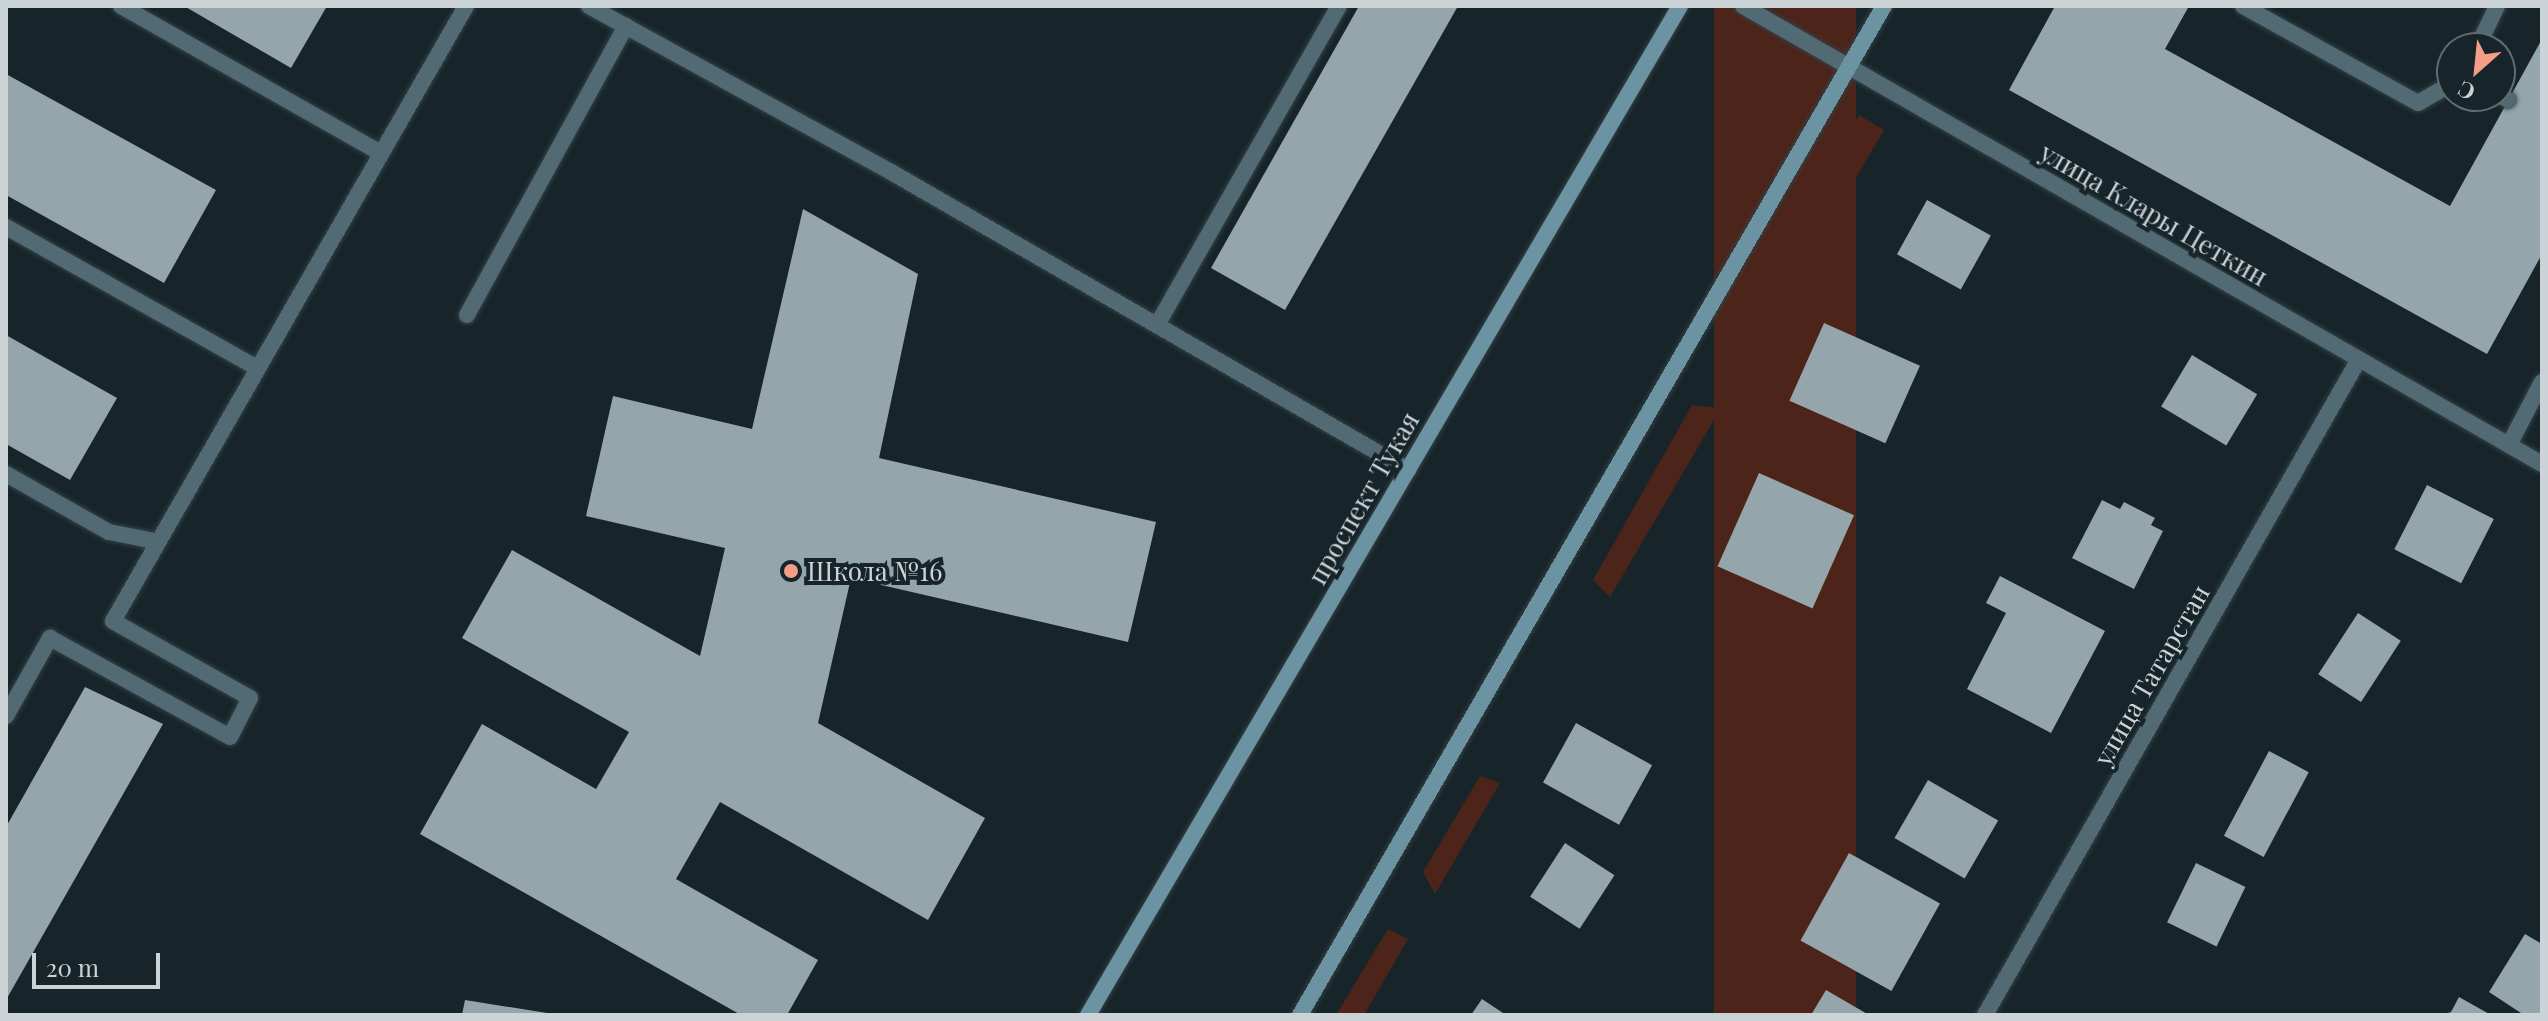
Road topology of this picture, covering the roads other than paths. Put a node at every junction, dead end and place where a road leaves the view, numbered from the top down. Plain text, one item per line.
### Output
1 (121, 6) edge
2 (466, 6) edge
3 (589, 6) edge
4 (1339, 6) edge
5 (1680, 6) edge
6 (1743, 6) edge
7 (1884, 6) edge
8 (2243, 6) edge
9 (2497, 6) edge
10 (626, 26) junction
11 (2485, 32) edge
12 (1848, 65) junction
13 (2436, 92) edge
14 (381, 153) junction
15 (6, 227) edge
16 (467, 315) dead end
17 (1157, 325) junction
18 (2359, 359) junction
19 (257, 368) junction
20 (2542, 382) edge
21 (2509, 445) junction
22 (2542, 464) edge
23 (1408, 470) junction
24 (6, 474) edge
25 (155, 541) junction
26 (6, 716) edge
27 (1088, 1015) edge
28 (1300, 1015) edge
29 (1985, 1015) edge

1 - 14 street
2 - 14 street
3 - 10 street
4 - 17 street
5 - 23 main road, проспект Тукая
6 - 12 street, улица Клары Цеткин
7 - 12 main road
8 - 13 street
9 - 11 street
10 - 16 street
10 - 17 street
12 - 18 street, улица Клары Цеткин
12 - 28 main road
14 - 19 street
15 - 19 street
17 - 23 street
18 - 21 street, улица Клары Цеткин
18 - 29 street, улица Татарстан
19 - 25 street
20 - 21 street
21 - 22 street, улица Клары Цеткин
23 - 27 main road, проспект Тукая
24 - 25 street
25 - 26 street

